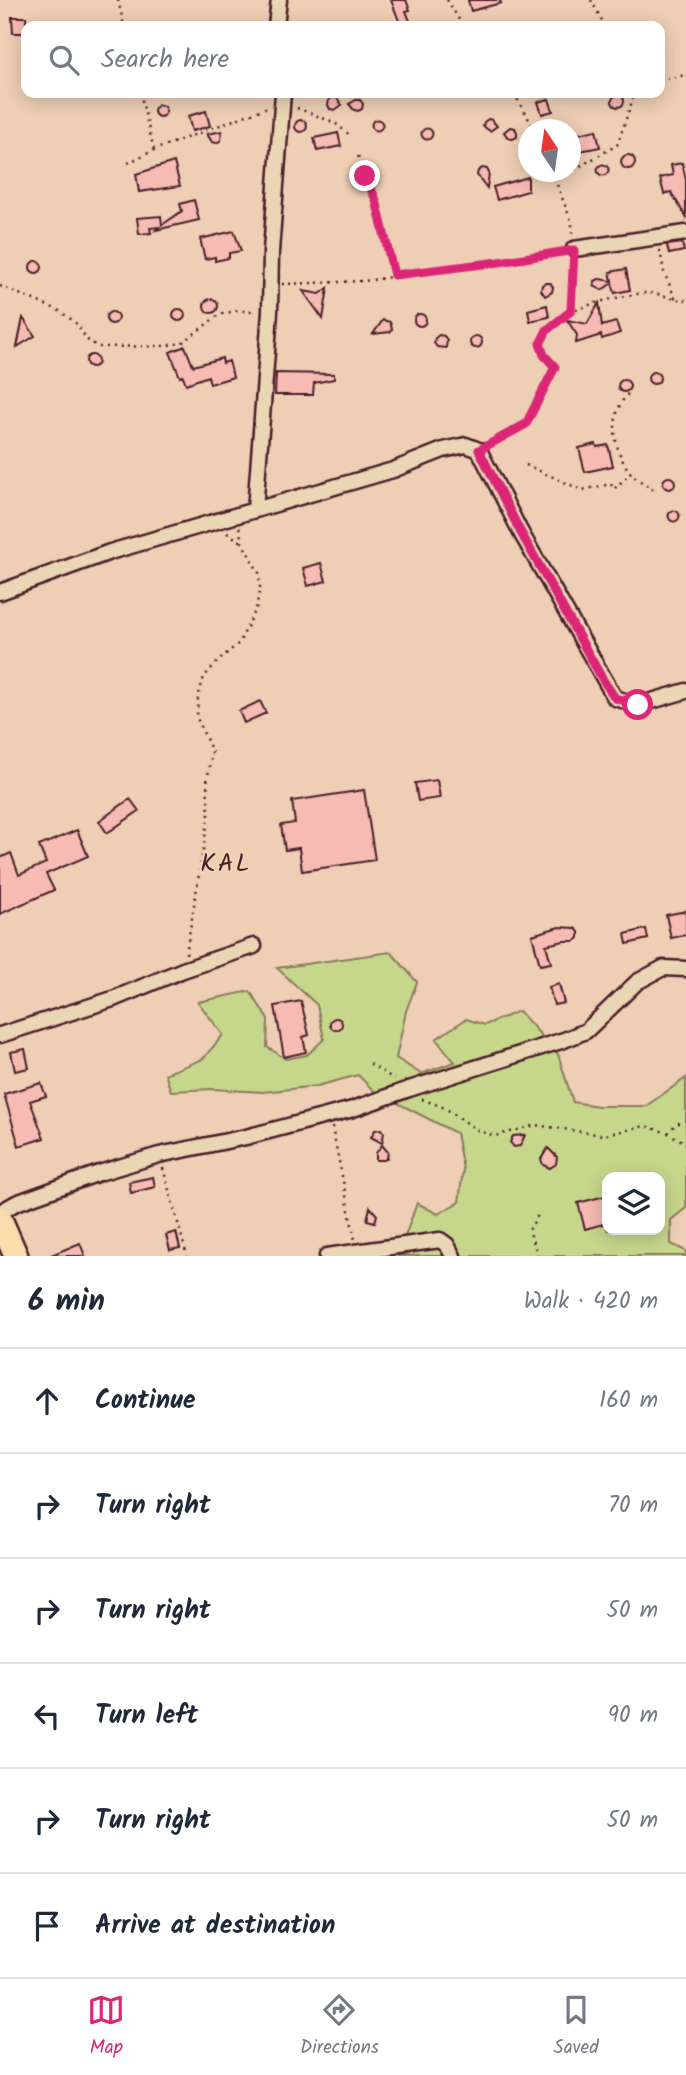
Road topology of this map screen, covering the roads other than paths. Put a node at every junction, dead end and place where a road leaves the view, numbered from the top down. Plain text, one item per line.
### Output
1 (279, 0) edge
2 (277, 21) edge
3 (283, 98) edge
4 (686, 233) edge
5 (574, 250) road end
6 (256, 510) junction
7 (0, 592) edge
8 (686, 691) edge
9 (254, 946) dead end
10 (686, 969) edge
11 (0, 1035) edge
12 (0, 1212) edge
13 (0, 1219) edge
14 (16, 1256) edge
15 (327, 1256) edge
16 (453, 1256) edge

1 - 2 street
3 - 6 street
4 - 5 street
6 - 7 street
6 - 8 street
9 - 11 street
10 - 12 street
13 - 14 main road
15 - 16 street

